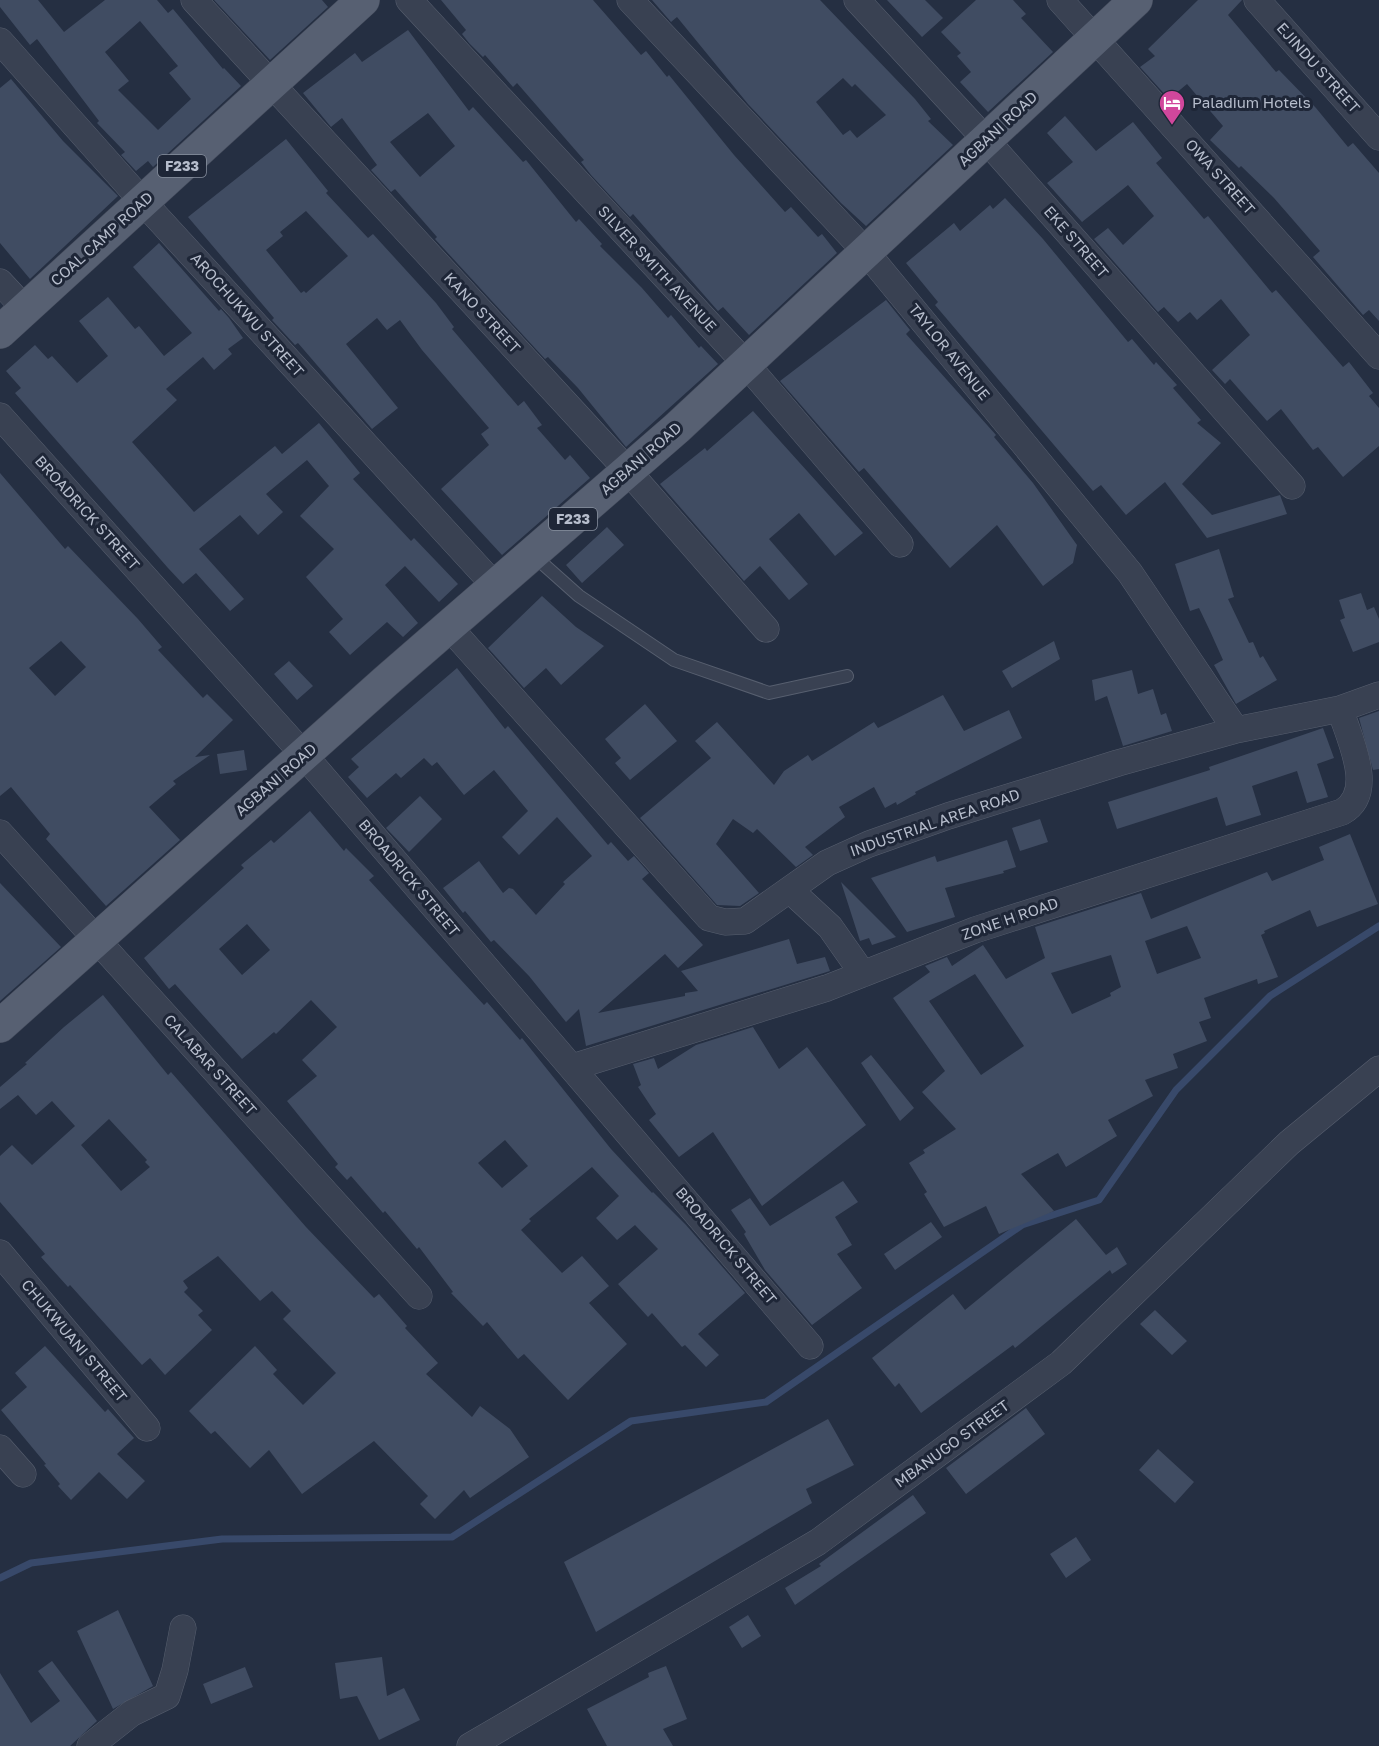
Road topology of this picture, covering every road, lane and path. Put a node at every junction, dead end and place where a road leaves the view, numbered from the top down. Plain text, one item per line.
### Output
1 (194, 0) edge
2 (363, 0) edge
3 (409, 0) edge
4 (630, 0) edge
5 (857, 0) edge
6 (1060, 0) edge
7 (1136, 0) edge
8 (1257, 0) edge
9 (1096, 38) junction
10 (0, 41) edge
11 (269, 84) junction
12 (1379, 137) edge
13 (986, 140) junction
14 (144, 202) junction
15 (866, 252) junction
16 (0, 282) edge
17 (25, 309) junction
18 (0, 332) edge
19 (1379, 356) edge
20 (746, 364) junction
21 (0, 416) edge
22 (628, 471) junction
23 (1292, 486) dead end
24 (900, 544) dead end
25 (532, 555) junction
26 (496, 587) junction
27 (449, 627) junction
28 (766, 629) dead end
29 (847, 676) dead end
30 (1379, 695) edge
31 (1340, 709) junction
32 (1236, 730) junction
33 (304, 755) junction
34 (0, 834) edge
35 (791, 891) junction
36 (96, 939) junction
37 (863, 974) junction
38 (0, 1026) edge
39 (573, 1067) junction
40 (1379, 1070) edge
41 (0, 1253) edge
42 (419, 1296) dead end
43 (810, 1346) dead end
44 (147, 1428) dead end
45 (0, 1448) edge
46 (23, 1474) dead end
47 (183, 1628) dead end
48 (90, 1746) edge
49 (470, 1746) edge

1 - 11 street, KANO STREET
2 - 11 main road, COAL CAMP ROAD / F233
3 - 20 street, SILVER SMITH AVENUE
4 - 15 street, TAYLOR AVENUE
5 - 13 street, EKE STREET
6 - 9 street, OWA STREET
7 - 9 main road, AGBANI ROAD / F233
8 - 12 street, EJINDU STREET
9 - 13 main road, AGBANI ROAD / F233
9 - 19 street, OWA STREET
10 - 14 street, AROCHUKWU STREET
11 - 14 main road, COAL CAMP ROAD / F233
11 - 22 street, KANO STREET
13 - 15 main road, AGBANI ROAD / F233
13 - 23 street, EKE STREET
14 - 17 main road, COAL CAMP ROAD / F233
14 - 26 street, AROCHUKWU STREET
15 - 20 main road, AGBANI ROAD / F233
15 - 32 street, TAYLOR AVENUE
16 - 17 street
17 - 18 main road, COAL CAMP ROAD / F233
20 - 22 main road, AGBANI ROAD / F233
20 - 24 street, SILVER SMITH AVENUE
21 - 33 street, BROADRICK STREET
22 - 25 main road, AGBANI ROAD / F233
22 - 28 street, KANO STREET
25 - 26 main road, AGBANI ROAD / F233
25 - 29 lane
26 - 27 main road, AGBANI ROAD / F233
27 - 33 main road, AGBANI ROAD / F233
27 - 35 street, INDUSTRIAL AREA ROAD
30 - 31 street, INDUSTRIAL AREA ROAD
31 - 32 street, INDUSTRIAL AREA ROAD
31 - 37 street, ZONE H ROAD
32 - 35 street, INDUSTRIAL AREA ROAD
33 - 36 main road, AGBANI ROAD / F233
33 - 39 street, BROADRICK STREET
34 - 36 street, CALABAR STREET
35 - 37 street
36 - 38 main road, AGBANI ROAD / F233
36 - 42 street, CALABAR STREET
37 - 39 street, ZONE H ROAD
39 - 43 street, BROADRICK STREET
40 - 49 street, MBANUGO STREET
41 - 44 street, CHUKWUANI STREET
45 - 46 street
47 - 48 street

